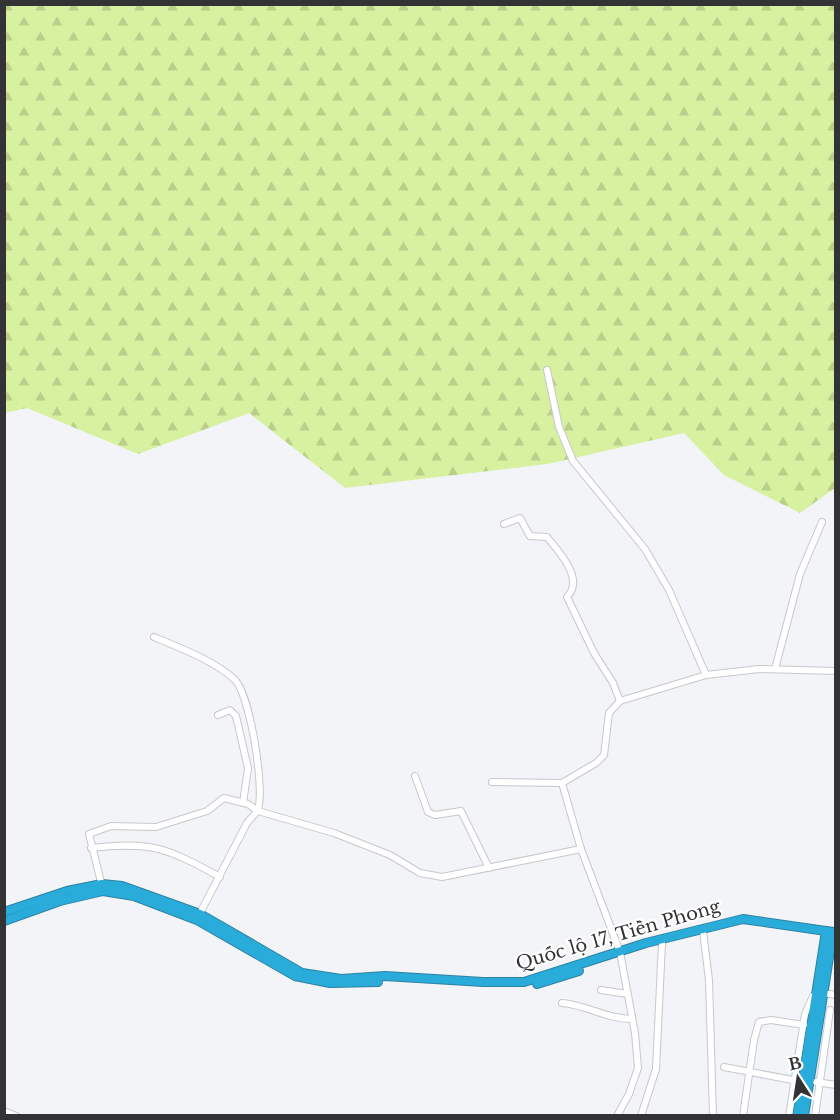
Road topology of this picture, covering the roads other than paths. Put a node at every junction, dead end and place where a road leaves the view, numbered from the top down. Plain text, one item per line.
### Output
1 (547, 370) dead end
2 (822, 522) dead end
3 (504, 524) dead end
4 (154, 637) dead end
5 (776, 669) junction
6 (836, 671) edge
7 (706, 675) junction
8 (620, 701) junction
9 (218, 715) dead end
10 (415, 776) dead end
11 (492, 782) dead end
12 (561, 783) junction
13 (243, 803) junction
14 (258, 811) junction
15 (91, 848) junction
16 (582, 849) junction
17 (489, 868) junction
18 (220, 877) junction
19 (102, 887) junction
20 (7, 917) edge
21 (198, 917) junction
22 (703, 931) junction
23 (829, 933) junction
24 (658, 943) junction
25 (620, 954) junction
26 (601, 990) dead end
27 (820, 990) junction
28 (628, 994) junction
29 (836, 995) edge
30 (562, 1003) dead end
31 (830, 1010) dead end
32 (632, 1019) junction
33 (804, 1025) junction
34 (724, 1067) dead end
35 (750, 1072) junction
36 (802, 1081) junction
37 (819, 1083) junction
38 (836, 1085) edge
39 (4, 1111) edge
40 (16, 1116) edge
41 (617, 1116) edge
42 (641, 1116) edge
43 (713, 1116) edge
44 (743, 1116) edge
45 (789, 1116) edge
46 (797, 1116) edge
47 (804, 1116) edge
48 (815, 1116) edge

1 - 7 street
2 - 5 street
3 - 8 street
4 - 14 street
5 - 6 street
5 - 7 street
7 - 8 street
8 - 12 street
9 - 13 street
10 - 17 street
11 - 12 street
12 - 16 street
13 - 14 street
13 - 15 street
14 - 17 street
14 - 18 street
15 - 18 street
15 - 19 street
16 - 17 street
16 - 25 street
18 - 21 street
19 - 20 highway
19 - 21 highway
21 - 25 highway
22 - 23 highway
22 - 24 highway
22 - 43 street
23 - 24 highway, Quốc lộ 17, Tiền Phong
23 - 27 highway
24 - 25 highway
24 - 42 street
25 - 28 street
26 - 28 street
27 - 29 street
27 - 33 street
27 - 36 highway
28 - 32 street
30 - 32 street
31 - 37 street
32 - 41 street
33 - 35 street
33 - 36 street
34 - 35 street
35 - 36 street
35 - 44 street
36 - 37 street
36 - 45 street
36 - 46 highway
36 - 47 highway
37 - 38 street
37 - 48 street
39 - 40 street

